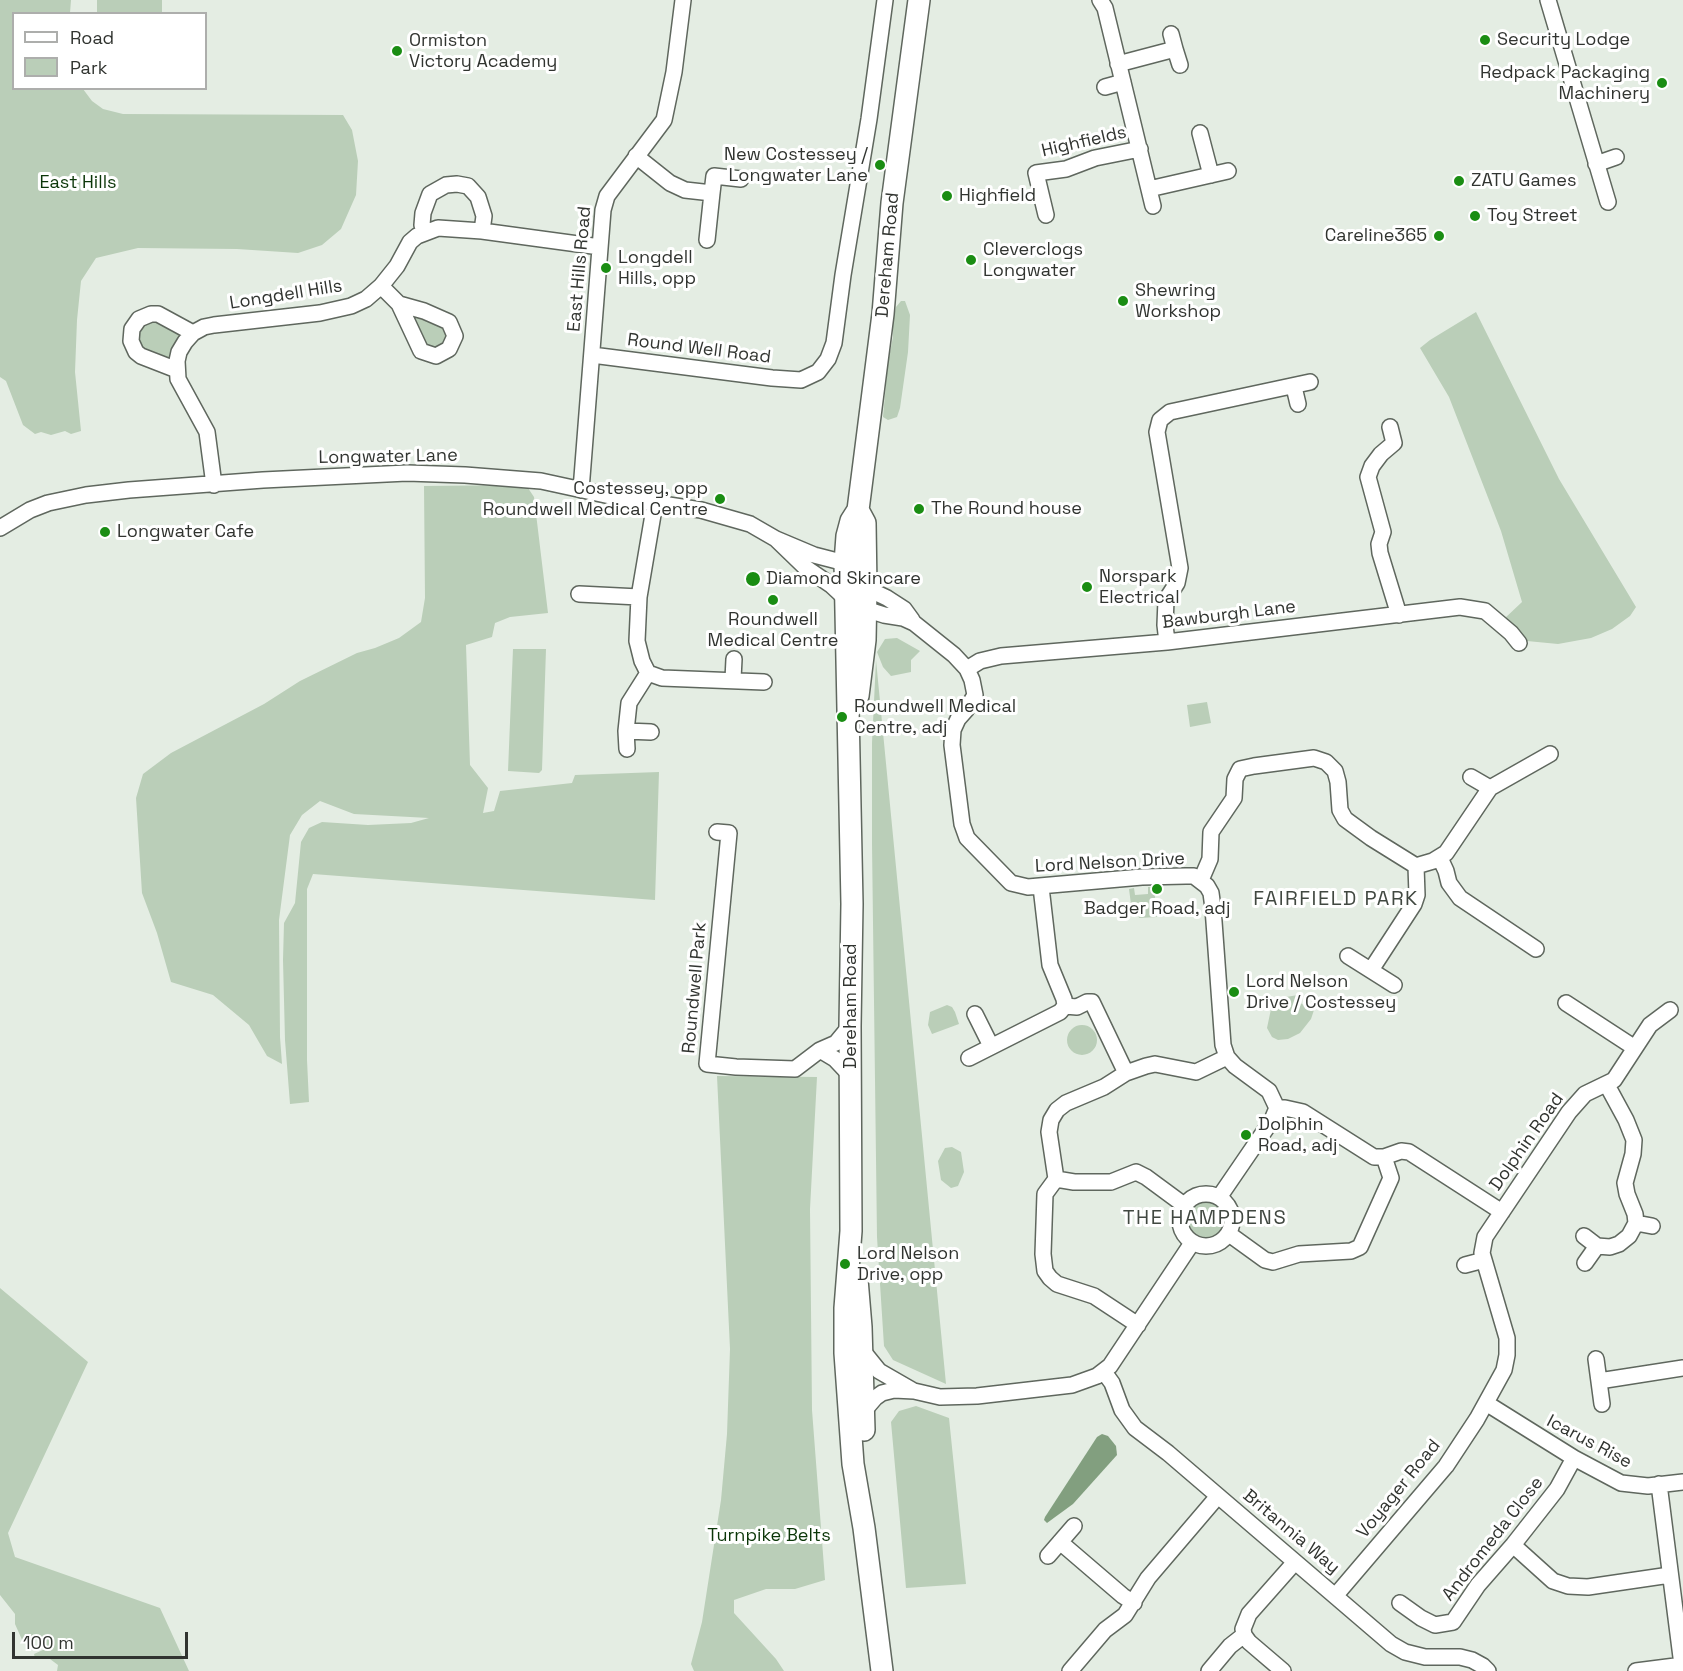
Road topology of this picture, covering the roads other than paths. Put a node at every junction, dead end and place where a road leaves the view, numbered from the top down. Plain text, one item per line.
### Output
1 (683, 0) edge
2 (885, 0) edge
3 (919, 0) edge
4 (1100, 0) edge
5 (1548, 0) edge
6 (1171, 34) dead end
7 (1175, 49) junction
8 (1118, 64) junction
9 (1180, 65) dead end
10 (1123, 82) junction
11 (1105, 87) dead end
12 (1200, 133) dead end
13 (1140, 150) junction
14 (636, 156) junction
15 (1616, 157) dead end
16 (1596, 164) junction
17 (1228, 171) dead end
18 (1211, 175) junction
19 (741, 179) dead end
20 (1149, 189) junction
21 (712, 193) junction
22 (1608, 202) dead end
23 (1153, 206) dead end
24 (1046, 215) dead end
25 (482, 231) junction
26 (425, 233) junction
27 (707, 240) dead end
28 (600, 247) junction
29 (381, 286) junction
30 (399, 304) dead end
31 (193, 333) junction
32 (592, 355) junction
33 (177, 370) junction
34 (801, 380) joint
35 (1310, 382) dead end
36 (1294, 387) junction
37 (1298, 404) dead end
38 (1390, 427) dead end
39 (214, 485) junction
40 (581, 490) junction
41 (655, 503) junction
42 (858, 510) junction
43 (0, 528) edge
44 (776, 539) junction
45 (845, 563) junction
46 (579, 594) dead end
47 (639, 597) junction
48 (865, 598) junction
49 (846, 599) junction
50 (1399, 615) junction
51 (1167, 642) junction
52 (1519, 643) dead end
53 (734, 659) dead end
54 (967, 669) junction
55 (648, 673) junction
56 (733, 679) junction
57 (764, 682) dead end
58 (626, 731) junction
59 (651, 732) dead end
60 (627, 749) dead end
61 (1550, 754) dead end
62 (1472, 777) dead end
63 (849, 782) junction
64 (1490, 789) junction
65 (730, 833) dead end
66 (1440, 858) junction
67 (1416, 866) junction
68 (1201, 880) junction
69 (1041, 887) junction
70 (1536, 949) dead end
71 (1348, 956) dead end
72 (1371, 970) junction
73 (1394, 985) dead end
74 (1566, 1003) dead end
75 (1065, 1006) junction
76 (1670, 1010) dead end
77 (975, 1014) dead end
78 (850, 1026) junction
79 (991, 1046) junction
80 (1635, 1048) junction
81 (820, 1050) junction
82 (1227, 1057) junction
83 (969, 1058) dead end
84 (1126, 1073) junction
85 (851, 1076) junction
86 (1607, 1084) junction
87 (1276, 1108) junction
88 (1384, 1157) junction
89 (1056, 1179) junction
90 (1220, 1196) junction
91 (1184, 1205) junction
92 (1502, 1212) junction
93 (1636, 1223) junction
94 (1652, 1226) dead end
95 (851, 1231) junction
96 (1229, 1234) junction
97 (1584, 1236) dead end
98 (1192, 1243) junction
99 (1598, 1246) junction
100 (1484, 1260) junction
101 (1585, 1263) dead end
102 (1465, 1265) dead end
103 (1138, 1325) junction
104 (861, 1350) junction
105 (1596, 1359) dead end
106 (1683, 1368) edge
107 (1104, 1372) junction
108 (1599, 1380) junction
109 (914, 1391) junction
110 (1486, 1404) junction
111 (1602, 1404) dead end
112 (863, 1412) junction
113 (1574, 1458) junction
114 (1683, 1482) edge
115 (1659, 1485) junction
116 (1218, 1496) junction
117 (1074, 1526) dead end
118 (864, 1528) junction
119 (1060, 1542) junction
120 (1513, 1545) junction
121 (1048, 1556) dead end
122 (1294, 1562) junction
123 (1671, 1575) junction
124 (1336, 1595) junction
125 (1134, 1603) junction
126 (1400, 1603) dead end
127 (1244, 1635) junction
128 (1683, 1665) edge
129 (1072, 1670) edge
130 (882, 1671) edge
131 (1209, 1671) edge
132 (1283, 1671) edge
133 (1488, 1671) edge
134 (1636, 1671) edge

1 - 14 street, East Hills Road
2 - 34 street, Dereham Road
3 - 42 highway, Dereham Road
4 - 8 street
5 - 16 street
6 - 7 street
7 - 8 street
7 - 9 street
8 - 10 street
10 - 11 street
10 - 13 street
12 - 18 street
13 - 20 street
13 - 24 street, Highfields
14 - 21 street
14 - 28 street, East Hills Road
15 - 16 street
16 - 22 street
17 - 18 street
18 - 20 street
19 - 21 street
20 - 23 street
21 - 27 street
25 - 26 street
25 - 26 street
25 - 28 street
26 - 29 street, Longdell Hills
28 - 32 street, East Hills Road
29 - 30 street
29 - 31 street, Longdell Hills
31 - 33 street
31 - 33 street
32 - 34 street, Round Well Road
32 - 40 street, East Hills Road
33 - 39 street
35 - 36 street
36 - 37 street
36 - 51 street
38 - 50 street
39 - 40 street, Longwater Lane
39 - 43 street, Longwater Lane
40 - 41 street, Longwater Lane
41 - 44 street, Longwater Lane
41 - 47 street
42 - 45 highway, Dereham Road
42 - 48 highway, Dereham Road
44 - 45 street, Longwater Lane
44 - 49 street, Longwater Lane
45 - 48 street
45 - 49 highway, Dereham Road
46 - 47 street
47 - 55 street
48 - 49 highway
48 - 54 street
48 - 63 highway, Dereham Road
49 - 63 highway, Dereham Road
50 - 51 street, Bawburgh Lane
50 - 52 street, Bawburgh Lane
51 - 54 street, Bawburgh Lane
53 - 56 street
54 - 69 street, Lord Nelson Drive
55 - 56 street
55 - 58 street
56 - 57 street
58 - 59 street
58 - 60 street
61 - 64 street
62 - 64 street
63 - 78 highway, Dereham Road
64 - 66 street
65 - 81 street, Roundwell Park
66 - 67 street
66 - 70 street
67 - 68 street
67 - 72 street
68 - 69 street, Lord Nelson Drive
68 - 82 street, Lord Nelson Drive
69 - 75 street
71 - 72 street
72 - 73 street
74 - 80 street
75 - 79 street
75 - 84 street
76 - 80 street, Dolphin Road
77 - 79 street
78 - 81 street, Roundwell Park
78 - 85 highway, Dereham Road
79 - 83 street
80 - 86 street, Dolphin Road
81 - 85 street
82 - 84 street
82 - 87 street
84 - 89 street
85 - 95 highway, Dereham Road
86 - 92 street, Dolphin Road
86 - 93 street
87 - 88 street, Dolphin Road
87 - 90 street
88 - 92 street, Dolphin Road
88 - 96 street
89 - 91 street
89 - 103 street
90 - 91 street
90 - 96 street
91 - 98 street
92 - 100 street, Dolphin Road
93 - 94 street
93 - 99 street
95 - 104 highway, Dereham Road
95 - 118 highway, Dereham Road
96 - 98 street
97 - 99 street
98 - 103 street
99 - 101 street
100 - 102 street
100 - 110 street, Dolphin Road
103 - 107 street
104 - 109 street
104 - 112 highway, Dereham Road
105 - 108 street
106 - 108 street
107 - 109 street
107 - 116 street, Britannia Way
108 - 111 street
109 - 112 street
110 - 113 street, Icarus Rise
110 - 124 street, Voyager Road
112 - 118 highway, Dereham Road
113 - 115 street, Icarus Rise
113 - 120 street, Andromeda Close
114 - 115 street, Icarus Rise
115 - 123 street
116 - 122 street, Britannia Way
116 - 125 street
117 - 119 street
118 - 130 highway, Dereham Road
119 - 121 street
119 - 125 street
120 - 123 street
120 - 126 street, Andromeda Close
122 - 124 street, Britannia Way
122 - 127 street
123 - 128 street
124 - 133 street, Britannia Way
125 - 129 street
127 - 131 street
127 - 132 street
128 - 134 street

